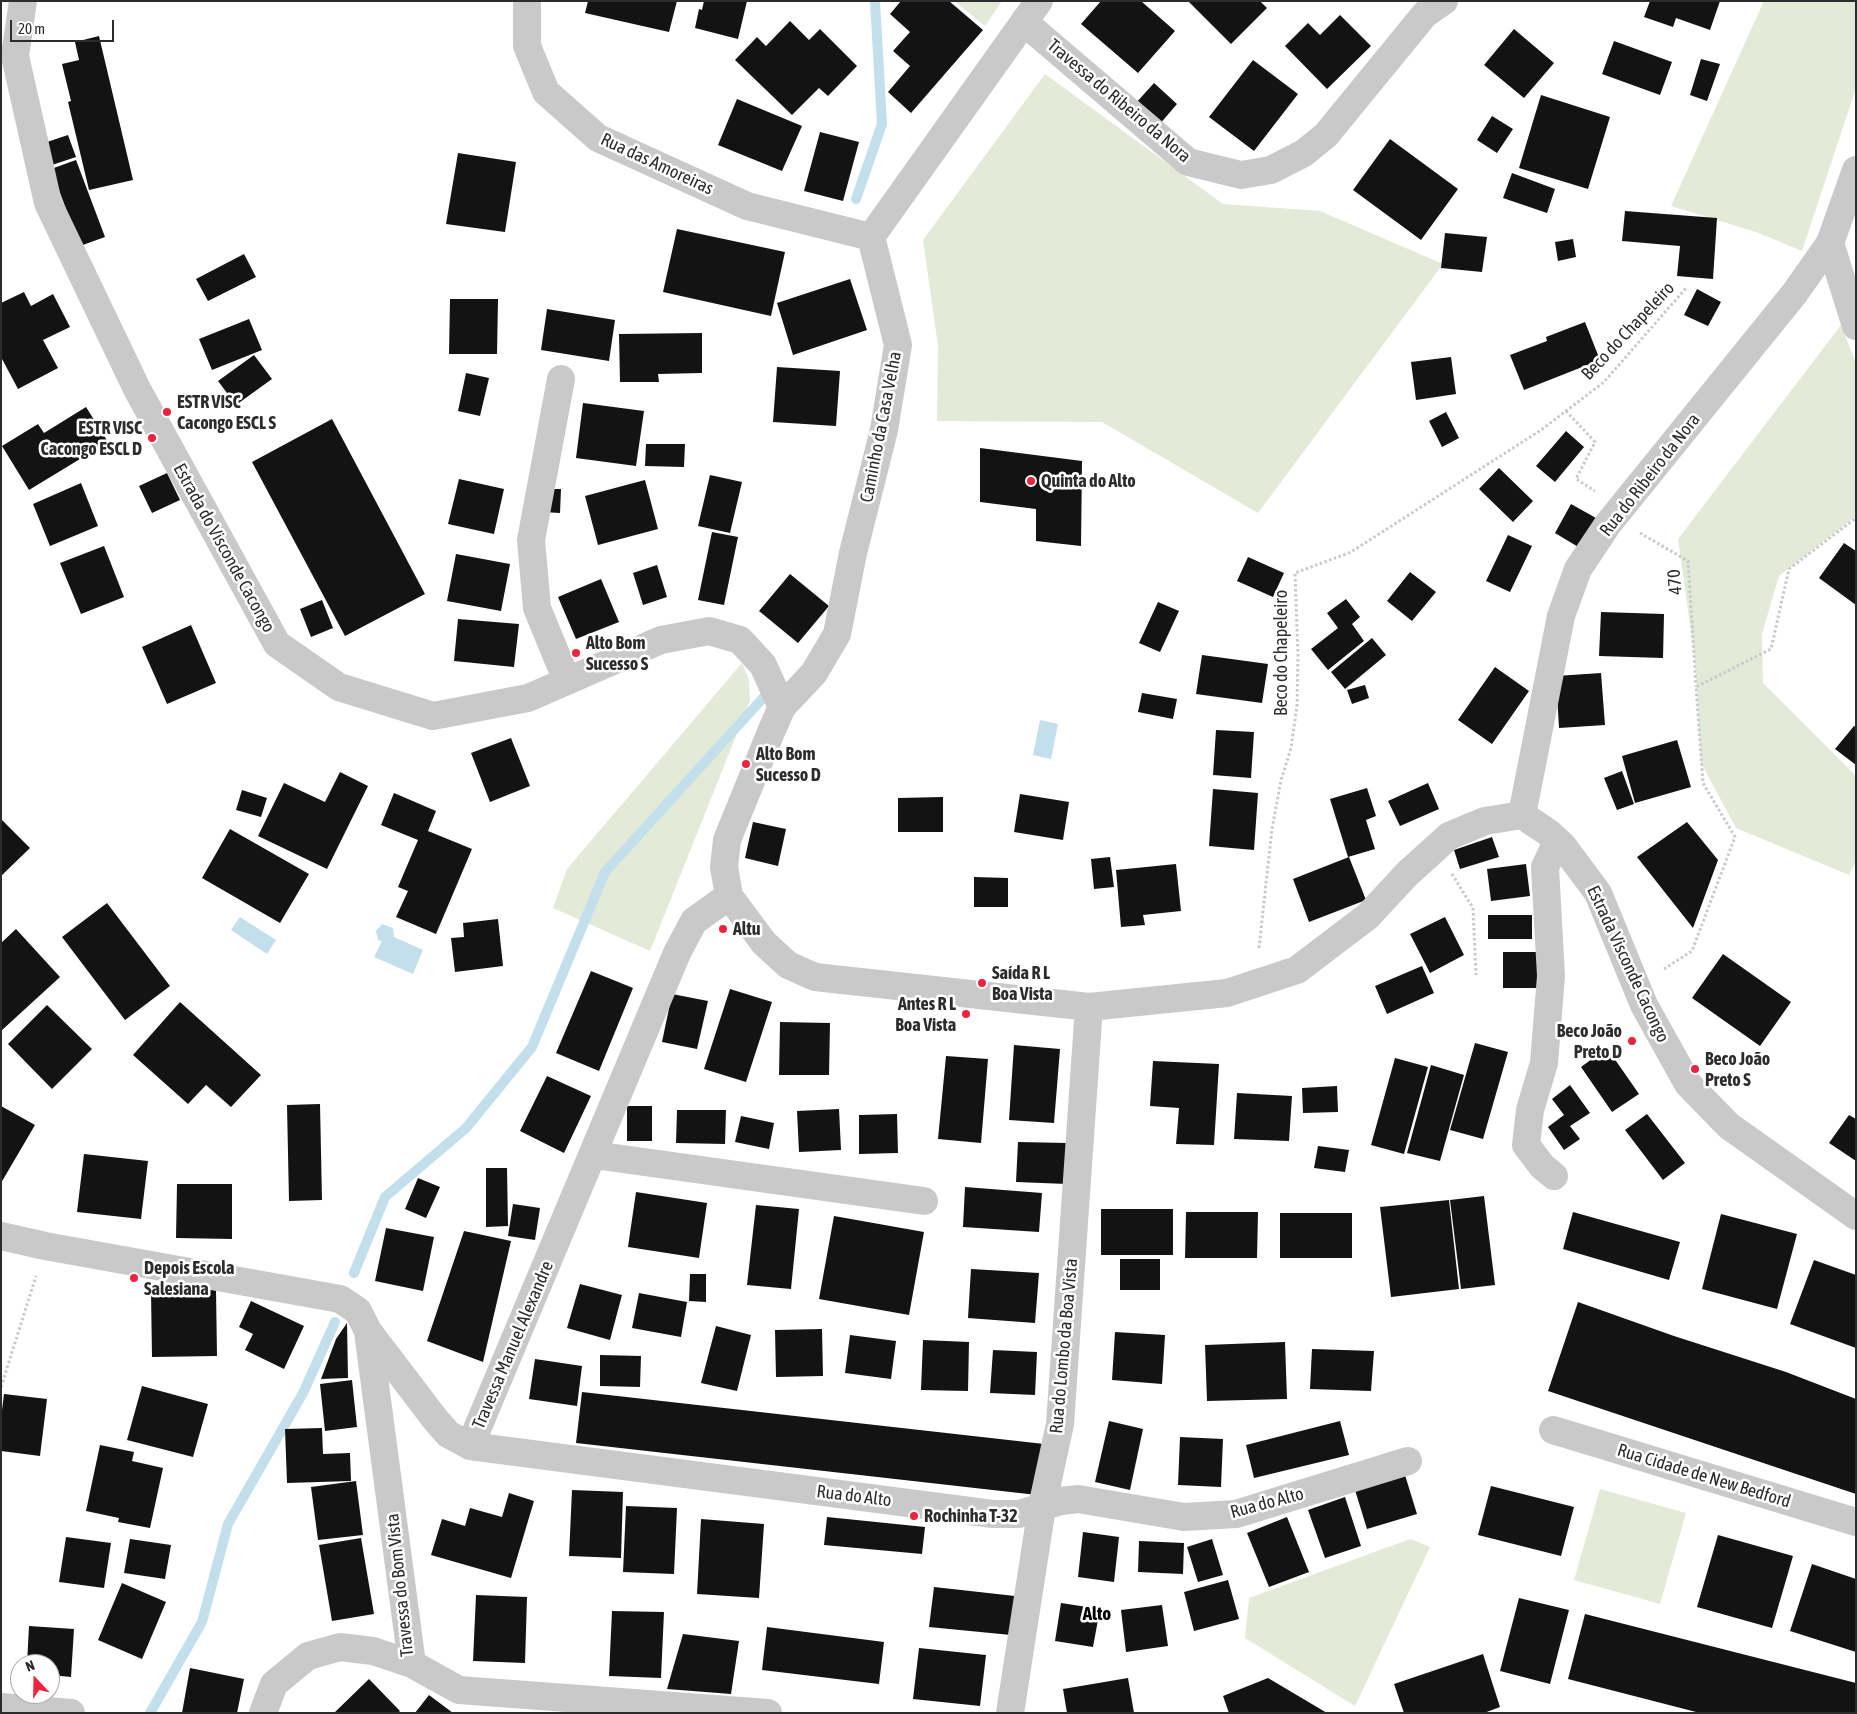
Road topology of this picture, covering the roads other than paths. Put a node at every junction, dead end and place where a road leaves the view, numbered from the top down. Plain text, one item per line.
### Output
1 (23, 1) edge
2 (527, 1) edge
3 (1444, 1) edge
4 (1032, 12) edge
5 (1856, 170) edge
6 (872, 238) junction
7 (1830, 243) junction
8 (1856, 326) edge
9 (561, 379) dead end
10 (567, 681) junction
11 (782, 708) junction
12 (1522, 815) junction
13 (1563, 846) junction
14 (729, 896) junction
15 (1090, 1006) junction
16 (594, 1155) junction
17 (1554, 1176) dead end
18 (924, 1201) dead end
19 (1856, 1216) edge
20 (1, 1236) edge
21 (368, 1331) junction
22 (1553, 1430) dead end
23 (470, 1446) junction
24 (1408, 1461) dead end
25 (1042, 1507) junction
26 (1856, 1522) edge
27 (412, 1664) junction
28 (463, 1701) edge
29 (1, 1707) edge
30 (70, 1713) edge
31 (263, 1713) edge
32 (768, 1713) edge
33 (1010, 1713) edge

1 - 10 street, Estrada do Visconde Cacongo
2 - 6 street, Rua das Amoreiras
3 - 4 street, Travessa do Ribeiro da Nora
4 - 6 street
5 - 7 street, Rua do Ribeiro da Nora
6 - 11 street, Caminho da Casa Velha
7 - 8 street
7 - 12 street, Rua do Ribeiro da Nora
9 - 10 street
10 - 11 street, Estrada do Visconde Cacongo
11 - 14 street
12 - 13 street, Estrada Visconde Cacongo
12 - 15 street
13 - 17 street
13 - 19 street, Estrada Visconde Cacongo
14 - 15 street
14 - 16 street, Travessa Manuel Alexandre
15 - 25 street, Rua do Lombo da Boa Vista
16 - 18 street
16 - 23 street, Travessa Manuel Alexandre
20 - 21 street, Travessa Manuel Alexandre
21 - 23 street, Travessa Manuel Alexandre
21 - 27 street, Travessa do Bom Vista
22 - 26 street, Rua Cidade de New Bedford
23 - 25 street, Rua do Alto
24 - 25 street, Rua do Alto
25 - 33 street, Rua do Lombo da Boa Vista
27 - 28 street
27 - 31 street, Travessa do Bom Vista
28 - 32 street
29 - 30 street

